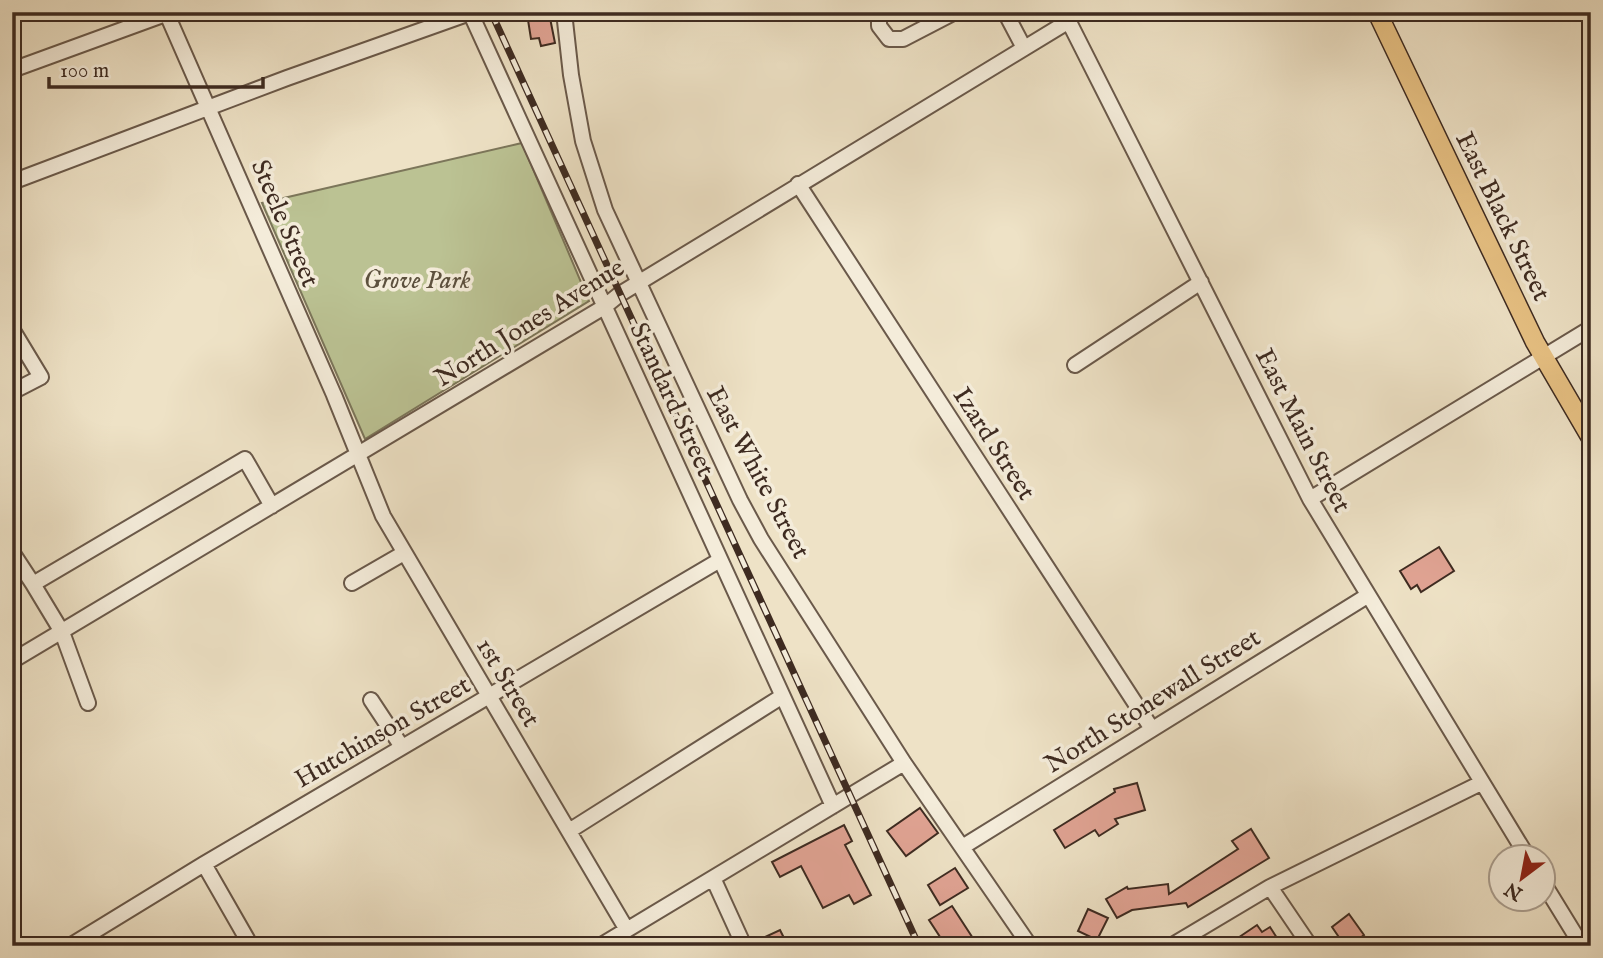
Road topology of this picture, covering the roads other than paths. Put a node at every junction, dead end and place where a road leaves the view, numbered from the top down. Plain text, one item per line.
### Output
1 (564, 12) edge
2 (878, 12) edge
3 (956, 12) edge
4 (1005, 12) edge
5 (1377, 12) edge
6 (168, 13) edge
7 (470, 13) edge
8 (1067, 17) edge
9 (1024, 48) junction
10 (12, 70) edge
11 (209, 107) junction
12 (12, 182) edge
13 (798, 184) junction
14 (1200, 282) junction
15 (638, 283) junction
16 (604, 307) junction
17 (1591, 328) edge
18 (15, 333) edge
19 (1543, 356) junction
20 (1075, 365) dead end
21 (12, 392) edge
22 (1591, 438) edge
23 (358, 455) junction
24 (1310, 499) junction
25 (272, 506) junction
26 (12, 552) edge
27 (404, 553) junction
28 (720, 560) junction
29 (352, 583) dead end
30 (33, 584) junction
31 (1367, 596) junction
32 (62, 632) junction
33 (12, 661) edge
34 (489, 696) junction
35 (781, 697) junction
36 (372, 700) dead end
37 (88, 703) dead end
38 (1152, 729) junction
39 (402, 747) junction
40 (904, 763) junction
41 (1481, 783) junction
42 (833, 806) junction
43 (569, 831) junction
44 (1518, 842) edge
45 (964, 846) junction
46 (204, 864) junction
47 (713, 878) junction
48 (1270, 887) junction
49 (1558, 907) edge
50 (627, 930) junction
51 (70, 946) edge
52 (251, 946) edge
53 (600, 946) edge
54 (744, 946) edge
55 (1030, 946) edge
56 (1171, 946) edge
57 (1310, 946) edge
58 (1582, 946) edge

1 - 15 street, East White Street
2 - 3 street
4 - 9 street
5 - 19 main road, East Black Street
6 - 10 street
6 - 11 street, Steele Street
7 - 11 street
7 - 16 street, Standard Street
8 - 9 street, North Jones Avenue
8 - 14 street, East Main Street
9 - 13 street, North Jones Avenue
11 - 12 street
11 - 23 street, Steele Street
13 - 15 street, North Jones Avenue
13 - 38 street, Izard Street
14 - 20 street
14 - 24 street, East Main Street
15 - 16 street, North Jones Avenue
15 - 40 street, East White Street
16 - 23 street, North Jones Avenue
16 - 28 street, Standard Street
17 - 19 street
18 - 21 street
19 - 22 main road, East Black Street
19 - 24 street
23 - 25 street, North Jones Avenue
23 - 27 street, 1st Street
24 - 31 street, East Main Street
25 - 30 street
25 - 32 street, North Jones Avenue
26 - 30 street
27 - 29 street
27 - 34 street, 1st Street
28 - 34 street, Hutchinson Street
28 - 35 street, Standard Street
30 - 32 street
31 - 38 street, North Stonewall Street
31 - 41 street, East Main Street
32 - 33 street, North Jones Avenue
32 - 37 street
34 - 39 street, Hutchinson Street
34 - 43 street, 1st Street
35 - 42 street, Standard Street
35 - 43 street
36 - 39 street
38 - 45 street, North Stonewall Street
39 - 46 street, Hutchinson Street
40 - 42 street
40 - 45 street, East White Street
41 - 44 street, East Main Street
41 - 48 street
42 - 47 street
43 - 50 street, 1st Street
45 - 55 street, East White Street
46 - 51 street, Hutchinson Street
46 - 52 street
47 - 50 street
47 - 54 street
48 - 56 street
48 - 57 street
49 - 58 street
50 - 53 street

